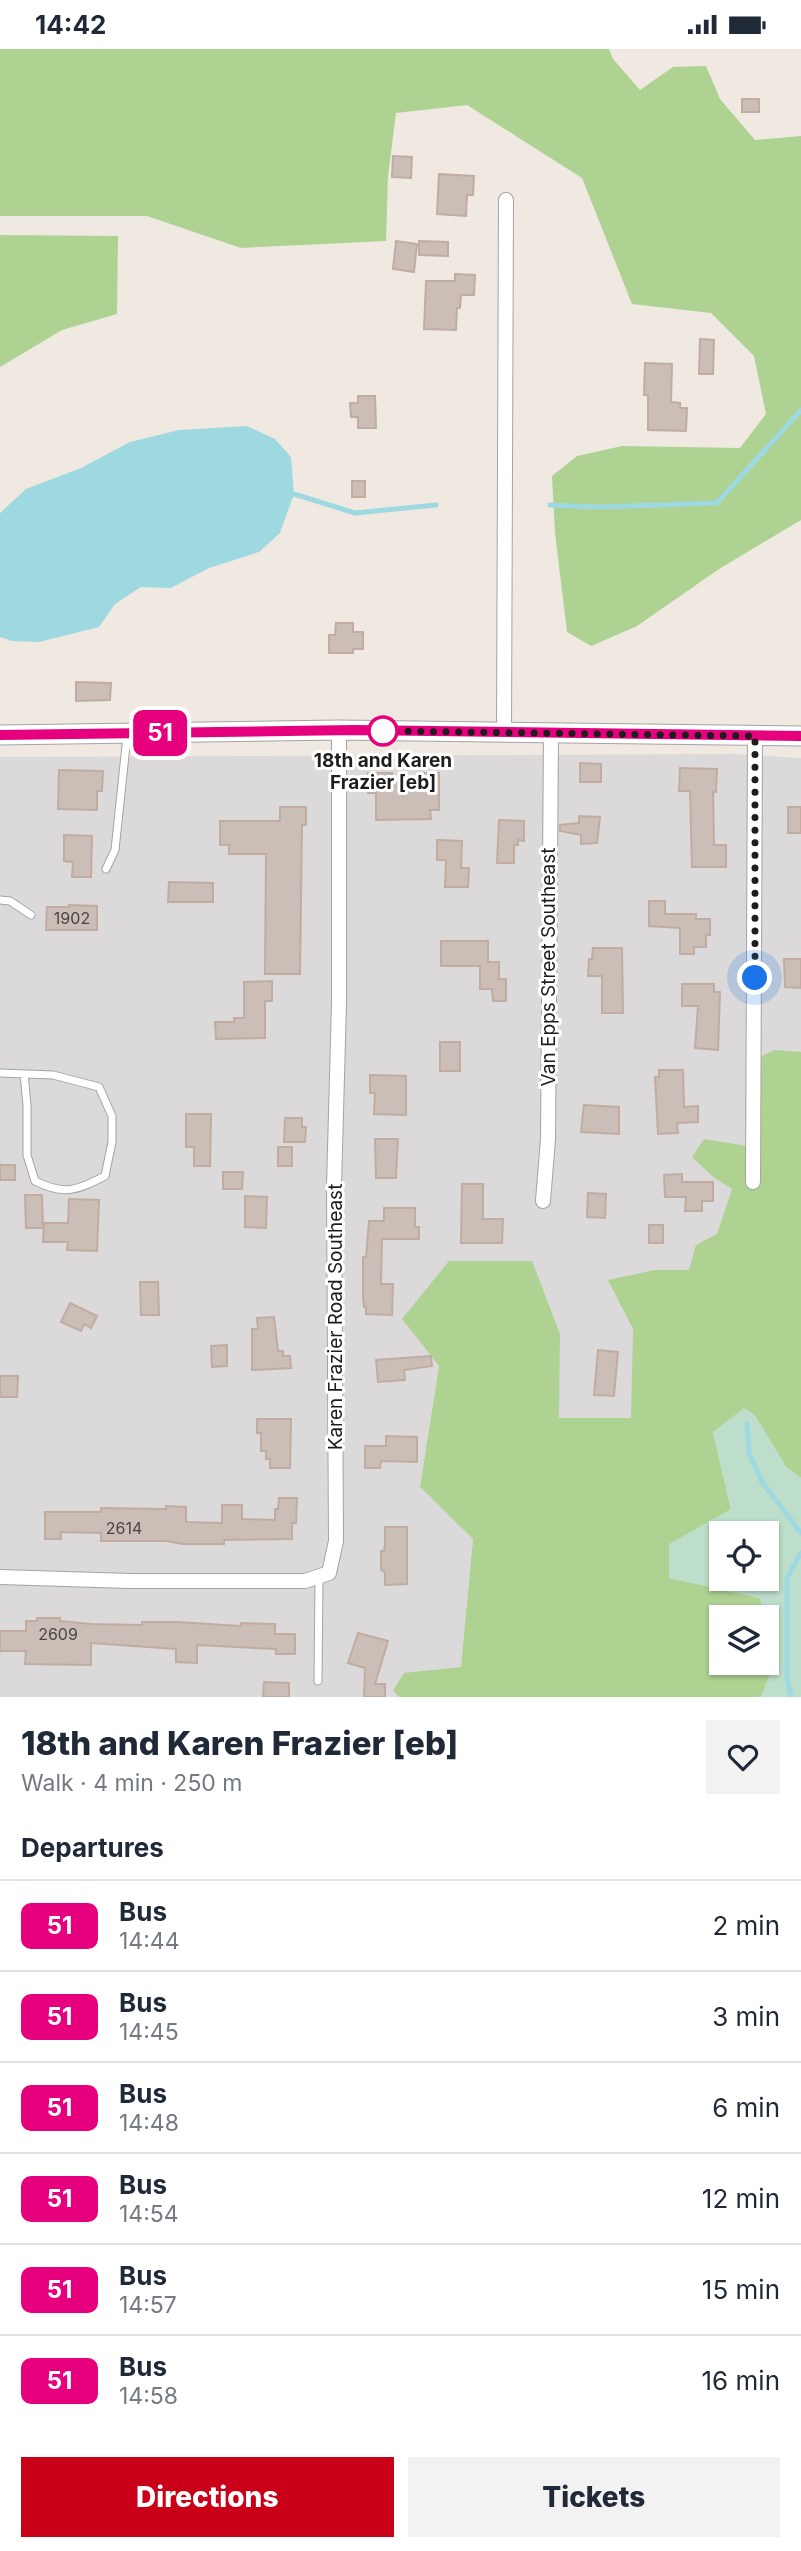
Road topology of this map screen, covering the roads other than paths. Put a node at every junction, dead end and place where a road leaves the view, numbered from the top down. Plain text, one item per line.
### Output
1 (506, 200) dead end
2 (339, 730) junction
3 (504, 732) junction
4 (127, 733) junction
5 (551, 733) junction
6 (0, 735) edge
7 (755, 736) junction
8 (801, 736) edge
9 (106, 869) dead end
10 (0, 900) edge
11 (31, 915) dead end
12 (0, 1073) edge
13 (24, 1074) junction
14 (753, 1182) dead end
15 (543, 1201) dead end
16 (319, 1576) junction
17 (0, 1577) edge
18 (318, 1681) dead end

1 - 3 street
2 - 3 street
2 - 4 street
2 - 16 street, Karen Frazier Road Southeast
3 - 5 street
4 - 6 street
4 - 9 lane
5 - 7 street
5 - 15 street, Van Epps Street Southeast
7 - 8 street
7 - 14 street
10 - 11 lane
12 - 13 lane
13 - 13 lane
16 - 17 street
16 - 18 lane

